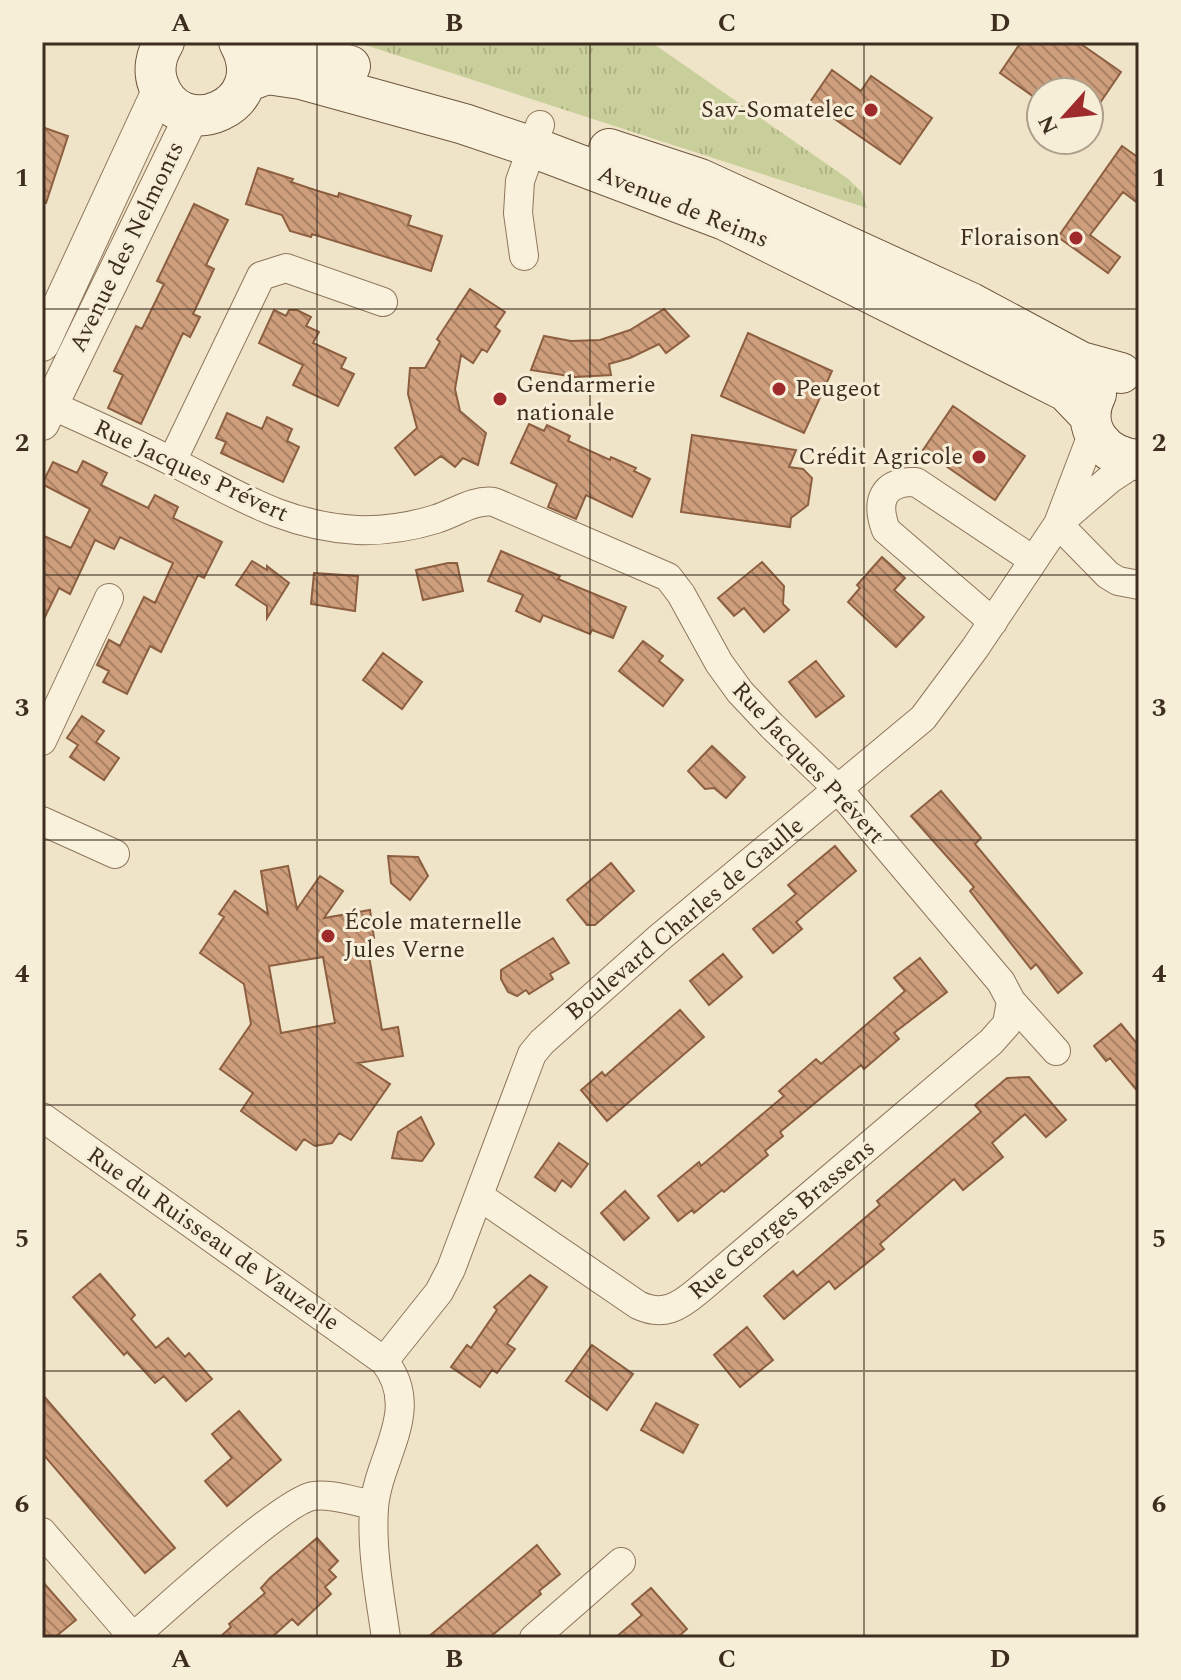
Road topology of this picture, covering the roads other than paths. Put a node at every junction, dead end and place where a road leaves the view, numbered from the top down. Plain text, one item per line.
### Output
1 (239, 42) edge
2 (271, 42) edge
3 (157, 59) edge
4 (246, 82) junction
5 (192, 115) junction
6 (536, 136) junction
7 (524, 256) dead end
8 (383, 302) dead end
9 (42, 344) edge
10 (1130, 372) edge
11 (45, 409) edge
12 (1091, 424) junction
13 (1139, 460) edge
14 (172, 461) junction
15 (1058, 524) junction
16 (1033, 560) junction
17 (1139, 585) edge
18 (109, 598) dead end
19 (993, 622) junction
20 (42, 741) edge
21 (838, 789) junction
22 (42, 821) edge
23 (115, 854) dead end
24 (1011, 1001) junction
25 (1056, 1051) dead end
26 (42, 1117) edge
27 (479, 1196) junction
28 (384, 1361) junction
29 (374, 1505) junction
30 (42, 1532) edge
31 (621, 1562) dead end
32 (133, 1638) edge
33 (386, 1638) edge
34 (534, 1638) edge

1 - 4 main road
2 - 6 main road, Avenue de Reims
3 - 5 main road
3 - 9 street, Avenue des Nelmonts
4 - 5 main road
4 - 6 main road, Avenue de Reims
5 - 11 street, Avenue des Nelmonts
6 - 7 street
6 - 10 main road, Avenue de Reims
6 - 12 main road, Avenue de Reims
8 - 14 street
10 - 12 main road, Avenue de Reims
11 - 14 street, Rue Jacques Prévert
12 - 13 main road, Avenue de Reims
12 - 15 street, Boulevard Charles de Gaulle
13 - 15 street, Boulevard Charles de Gaulle
14 - 21 street, Rue Jacques Prévert
15 - 16 street, Boulevard Charles de Gaulle
15 - 17 street
16 - 19 street, Boulevard Charles de Gaulle
16 - 19 street
18 - 20 street
19 - 21 street, Boulevard Charles de Gaulle
21 - 24 street, Rue Jacques Prévert
21 - 27 street, Boulevard Charles de Gaulle
22 - 23 street
24 - 25 street, Rue Jacques Prévert
24 - 27 street, Rue Georges Brassens
26 - 28 street, Rue du Ruisseau de Vauzelle
27 - 28 street, Boulevard Charles de Gaulle
28 - 29 street
29 - 32 street
29 - 33 street
30 - 32 street
31 - 34 street

